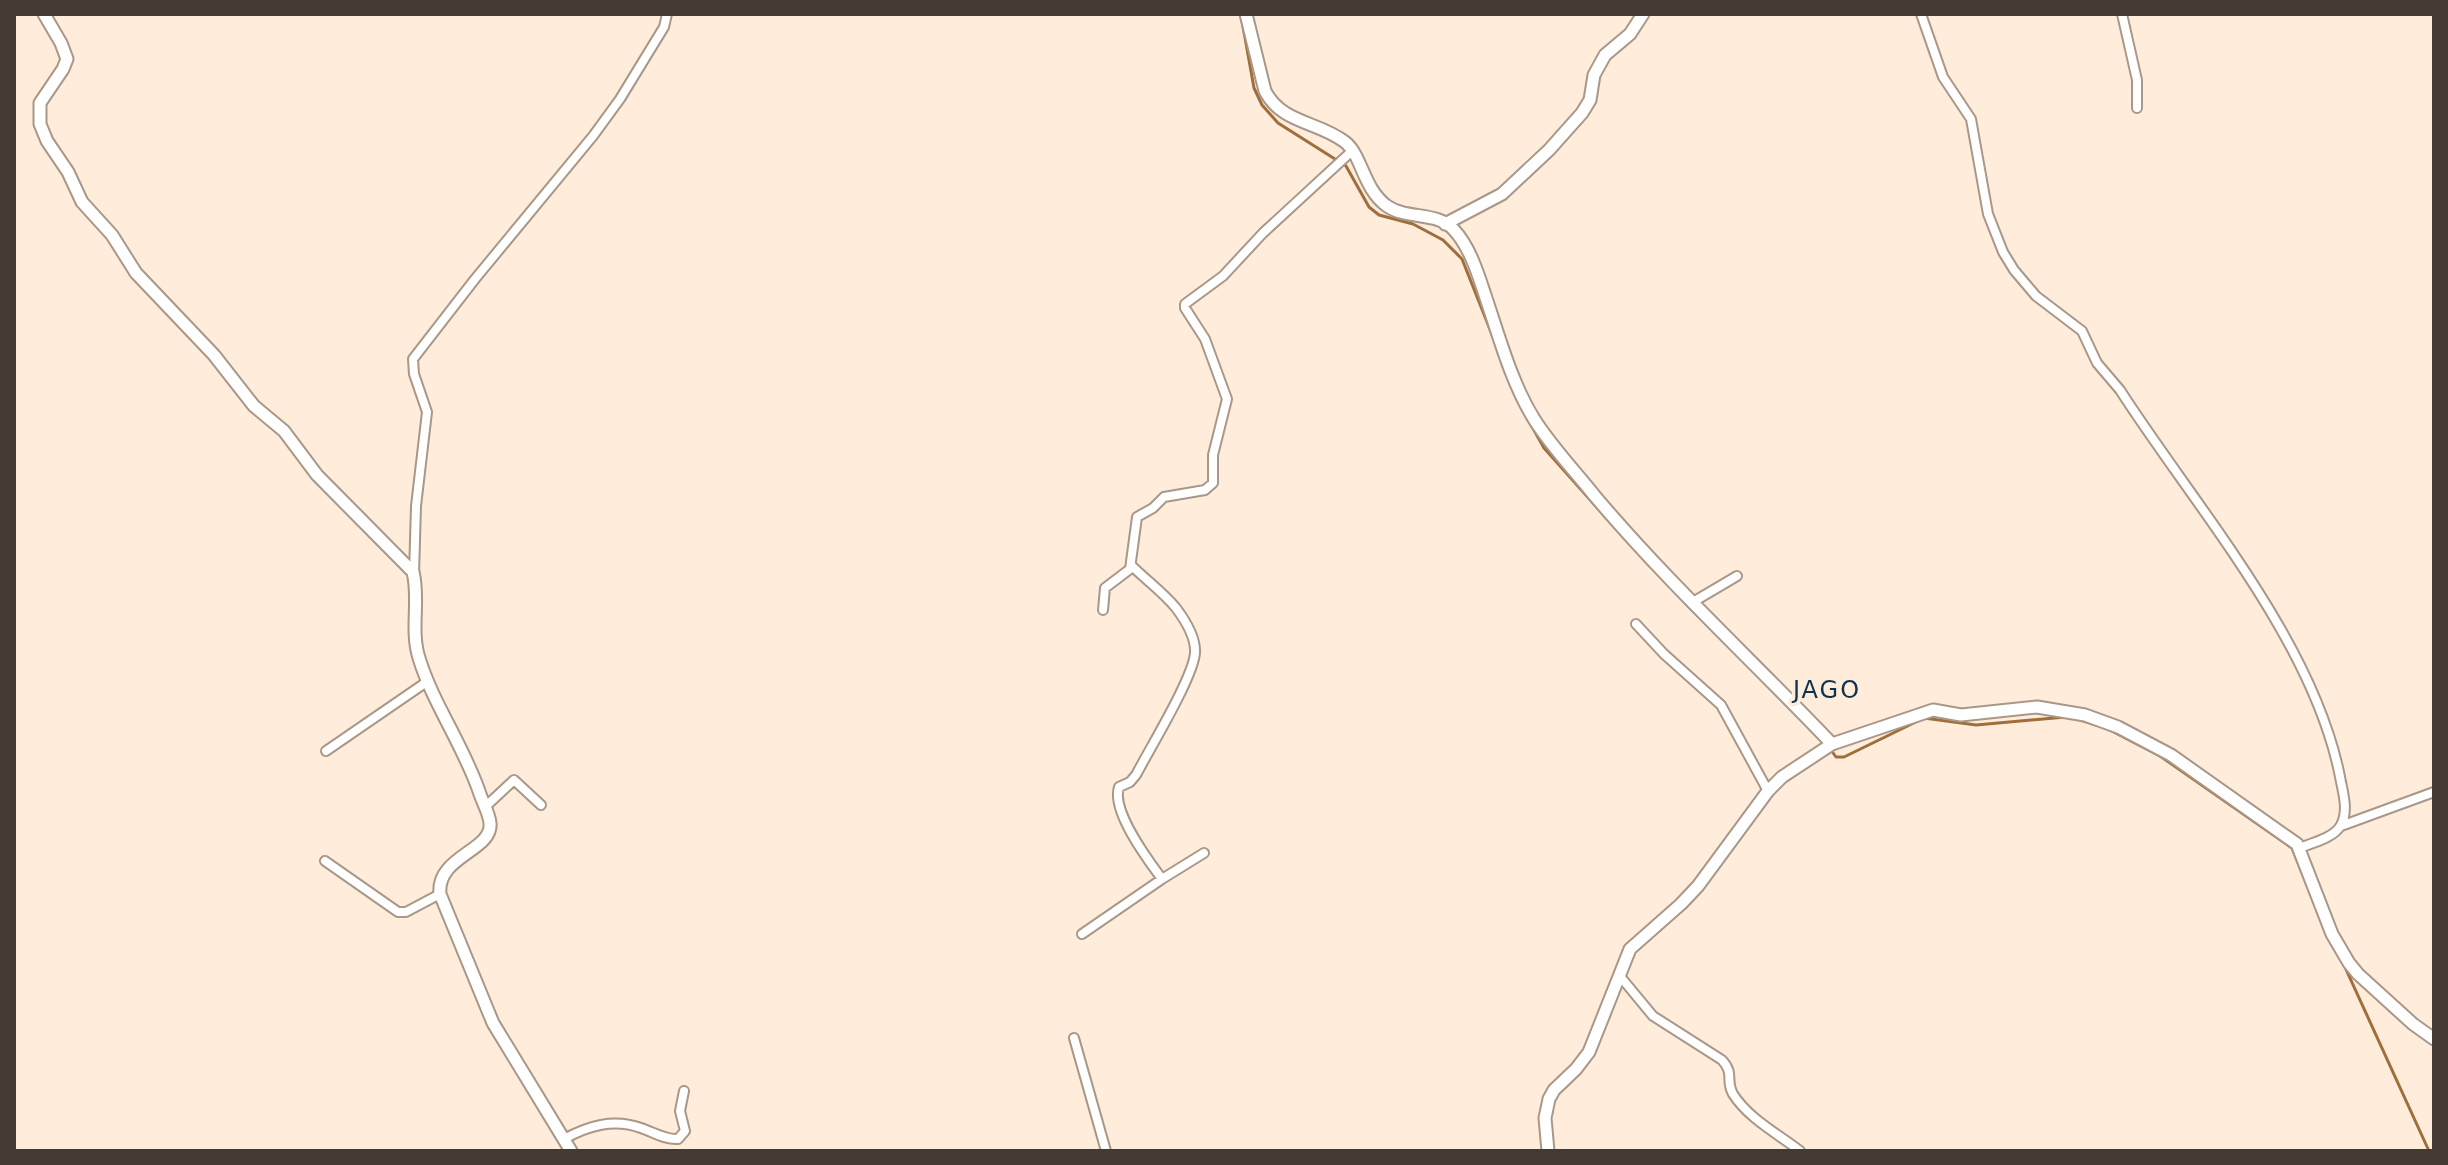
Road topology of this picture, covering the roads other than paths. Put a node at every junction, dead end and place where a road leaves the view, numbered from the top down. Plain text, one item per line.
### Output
1 (44, 14) edge
2 (667, 14) edge
3 (1246, 14) edge
4 (1643, 14) edge
5 (1921, 14) edge
6 (2122, 14) edge
7 (2137, 108) dead end
8 (1350, 153) junction
9 (1445, 224) junction
10 (1132, 566) junction
11 (414, 575) junction
12 (1737, 576) dead end
13 (1693, 602) junction
14 (1103, 610) dead end
15 (1636, 624) dead end
16 (428, 681) junction
17 (1828, 745) junction
18 (326, 751) dead end
19 (1768, 791) junction
20 (2434, 792) edge
21 (541, 805) dead end
22 (485, 807) junction
23 (2341, 826) junction
24 (2299, 848) junction
25 (1204, 853) dead end
26 (325, 861) dead end
27 (1162, 879) junction
28 (440, 894) junction
29 (1082, 934) dead end
30 (1619, 975) junction
31 (1074, 1038) dead end
32 (2434, 1039) edge
33 (684, 1091) dead end
34 (564, 1139) junction
35 (571, 1151) edge
36 (1106, 1151) edge
37 (1548, 1151) edge
38 (1800, 1151) edge

1 - 11 street
2 - 11 street
3 - 8 street
4 - 9 street
5 - 23 street
6 - 7 street
8 - 9 street
8 - 10 street
9 - 13 street
10 - 14 street
10 - 27 street
11 - 16 street
12 - 13 street
13 - 17 street
15 - 19 street
16 - 18 street
16 - 22 street
17 - 19 street
17 - 24 street
19 - 30 street
20 - 23 street
21 - 22 street
22 - 28 street
23 - 24 street
24 - 32 street
25 - 27 street
26 - 28 street
27 - 29 street
28 - 34 street
30 - 37 street
30 - 38 street
31 - 36 street
33 - 34 street
34 - 35 street

